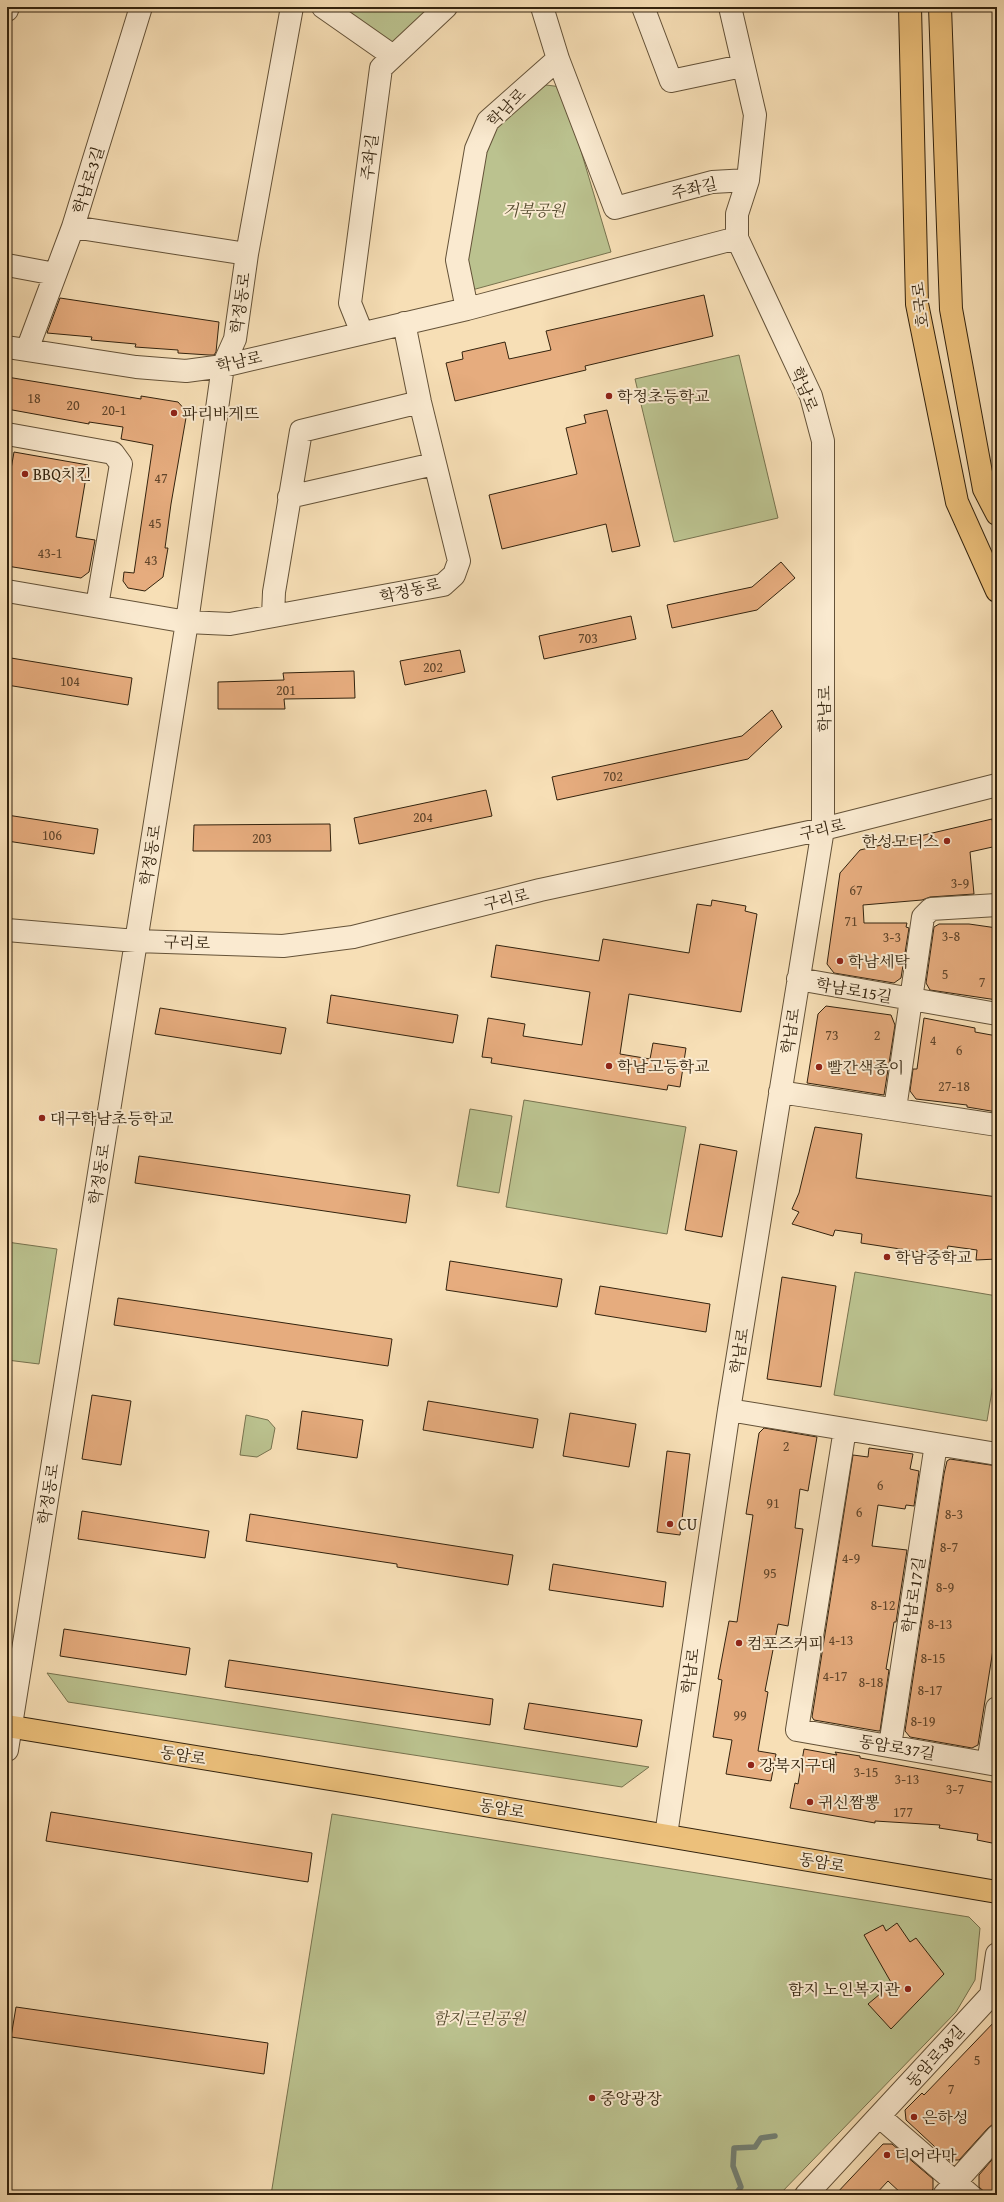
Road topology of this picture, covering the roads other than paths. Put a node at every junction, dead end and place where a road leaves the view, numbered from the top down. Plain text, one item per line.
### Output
1 (8, 7) edge
2 (141, 7) edge
3 (292, 7) edge
4 (323, 7) edge
5 (542, 7) edge
6 (643, 7) edge
7 (730, 7) edge
8 (910, 7) edge
9 (940, 7) edge
10 (440, 9) edge
11 (7, 10) edge
12 (393, 56) junction
13 (558, 59) junction
14 (742, 66) junction
15 (748, 180) junction
16 (73, 227) junction
17 (737, 238) junction
18 (247, 254) junction
19 (7, 265) edge
20 (55, 274) junction
21 (468, 309) junction
22 (404, 323) junction
23 (362, 333) junction
24 (17, 349) edge
25 (223, 366) junction
26 (420, 402) junction
27 (7, 434) edge
28 (434, 464) junction
29 (289, 498) junction
30 (997, 514) edge
31 (7, 591) edge
32 (997, 591) edge
33 (96, 606) junction
34 (274, 616) junction
35 (186, 622) junction
36 (997, 785) edge
37 (823, 829) junction
38 (997, 905) edge
39 (7, 930) edge
40 (136, 941) junction
41 (798, 979) junction
42 (911, 1000) junction
43 (997, 1014) edge
44 (780, 1092) junction
45 (895, 1109) junction
46 (997, 1125) edge
47 (729, 1410) junction
48 (845, 1429) junction
49 (936, 1444) junction
50 (997, 1454) edge
51 (997, 1708) edge
52 (9, 1727) edge
53 (890, 1746) junction
54 (7, 1750) edge
55 (993, 1764) edge
56 (666, 1835) junction
57 (997, 1892) edge
58 (997, 1954) edge
59 (994, 1996) edge
60 (880, 2117) junction
61 (997, 2136) edge
62 (956, 2191) edge
63 (806, 2195) edge

1 - 11 street
2 - 16 street, 학남로3길
3 - 18 street, 학정동로
4 - 12 street
5 - 13 street, 주좌길
6 - 14 street
7 - 14 street, 학남로
8 - 32 main road, 호국로
9 - 30 main road, 호국로
10 - 12 street, 주좌길
12 - 23 street, 주좌길
13 - 15 street, 주좌길
13 - 21 street, 학남로
14 - 15 street, 학남로
15 - 17 street, 학남로
16 - 18 street
16 - 20 street, 학남로3길
17 - 21 street, 학남로
17 - 37 street, 학남로
18 - 25 street, 학정동로
19 - 20 street
20 - 24 street, 학남로3길
21 - 22 street, 학남로
22 - 23 street, 학남로
22 - 26 street, 학정동로
23 - 25 street, 학남로
24 - 25 street, 학남로
25 - 35 street, 학정동로
26 - 28 street, 학정동로
26 - 29 street
27 - 33 street
28 - 29 street
28 - 34 street, 학정동로
29 - 34 street
31 - 33 street
33 - 35 street
34 - 35 street, 학정동로
35 - 40 street, 학정동로
36 - 37 street, 구리로
37 - 40 street, 구리로
37 - 41 street, 학남로
38 - 42 street, 학남로15길
39 - 40 street, 구리로
40 - 52 street, 학정동로
41 - 42 street, 학남로15길
41 - 44 street, 학남로
42 - 43 street, 학남로15길
42 - 45 street
44 - 45 street
44 - 47 street, 학남로
45 - 46 street
47 - 48 street
47 - 56 street, 학남로
48 - 49 street
48 - 53 street, 동암로37길
49 - 50 street
49 - 53 street, 학남로17길
51 - 55 street
52 - 54 street, 학정동로
52 - 56 main road, 동암로
53 - 55 street, 동암로37길
56 - 57 main road, 동암로
58 - 59 street, 동암로38길
59 - 60 street, 동암로38길
60 - 62 street
60 - 63 street, 동암로38길
61 - 62 street

